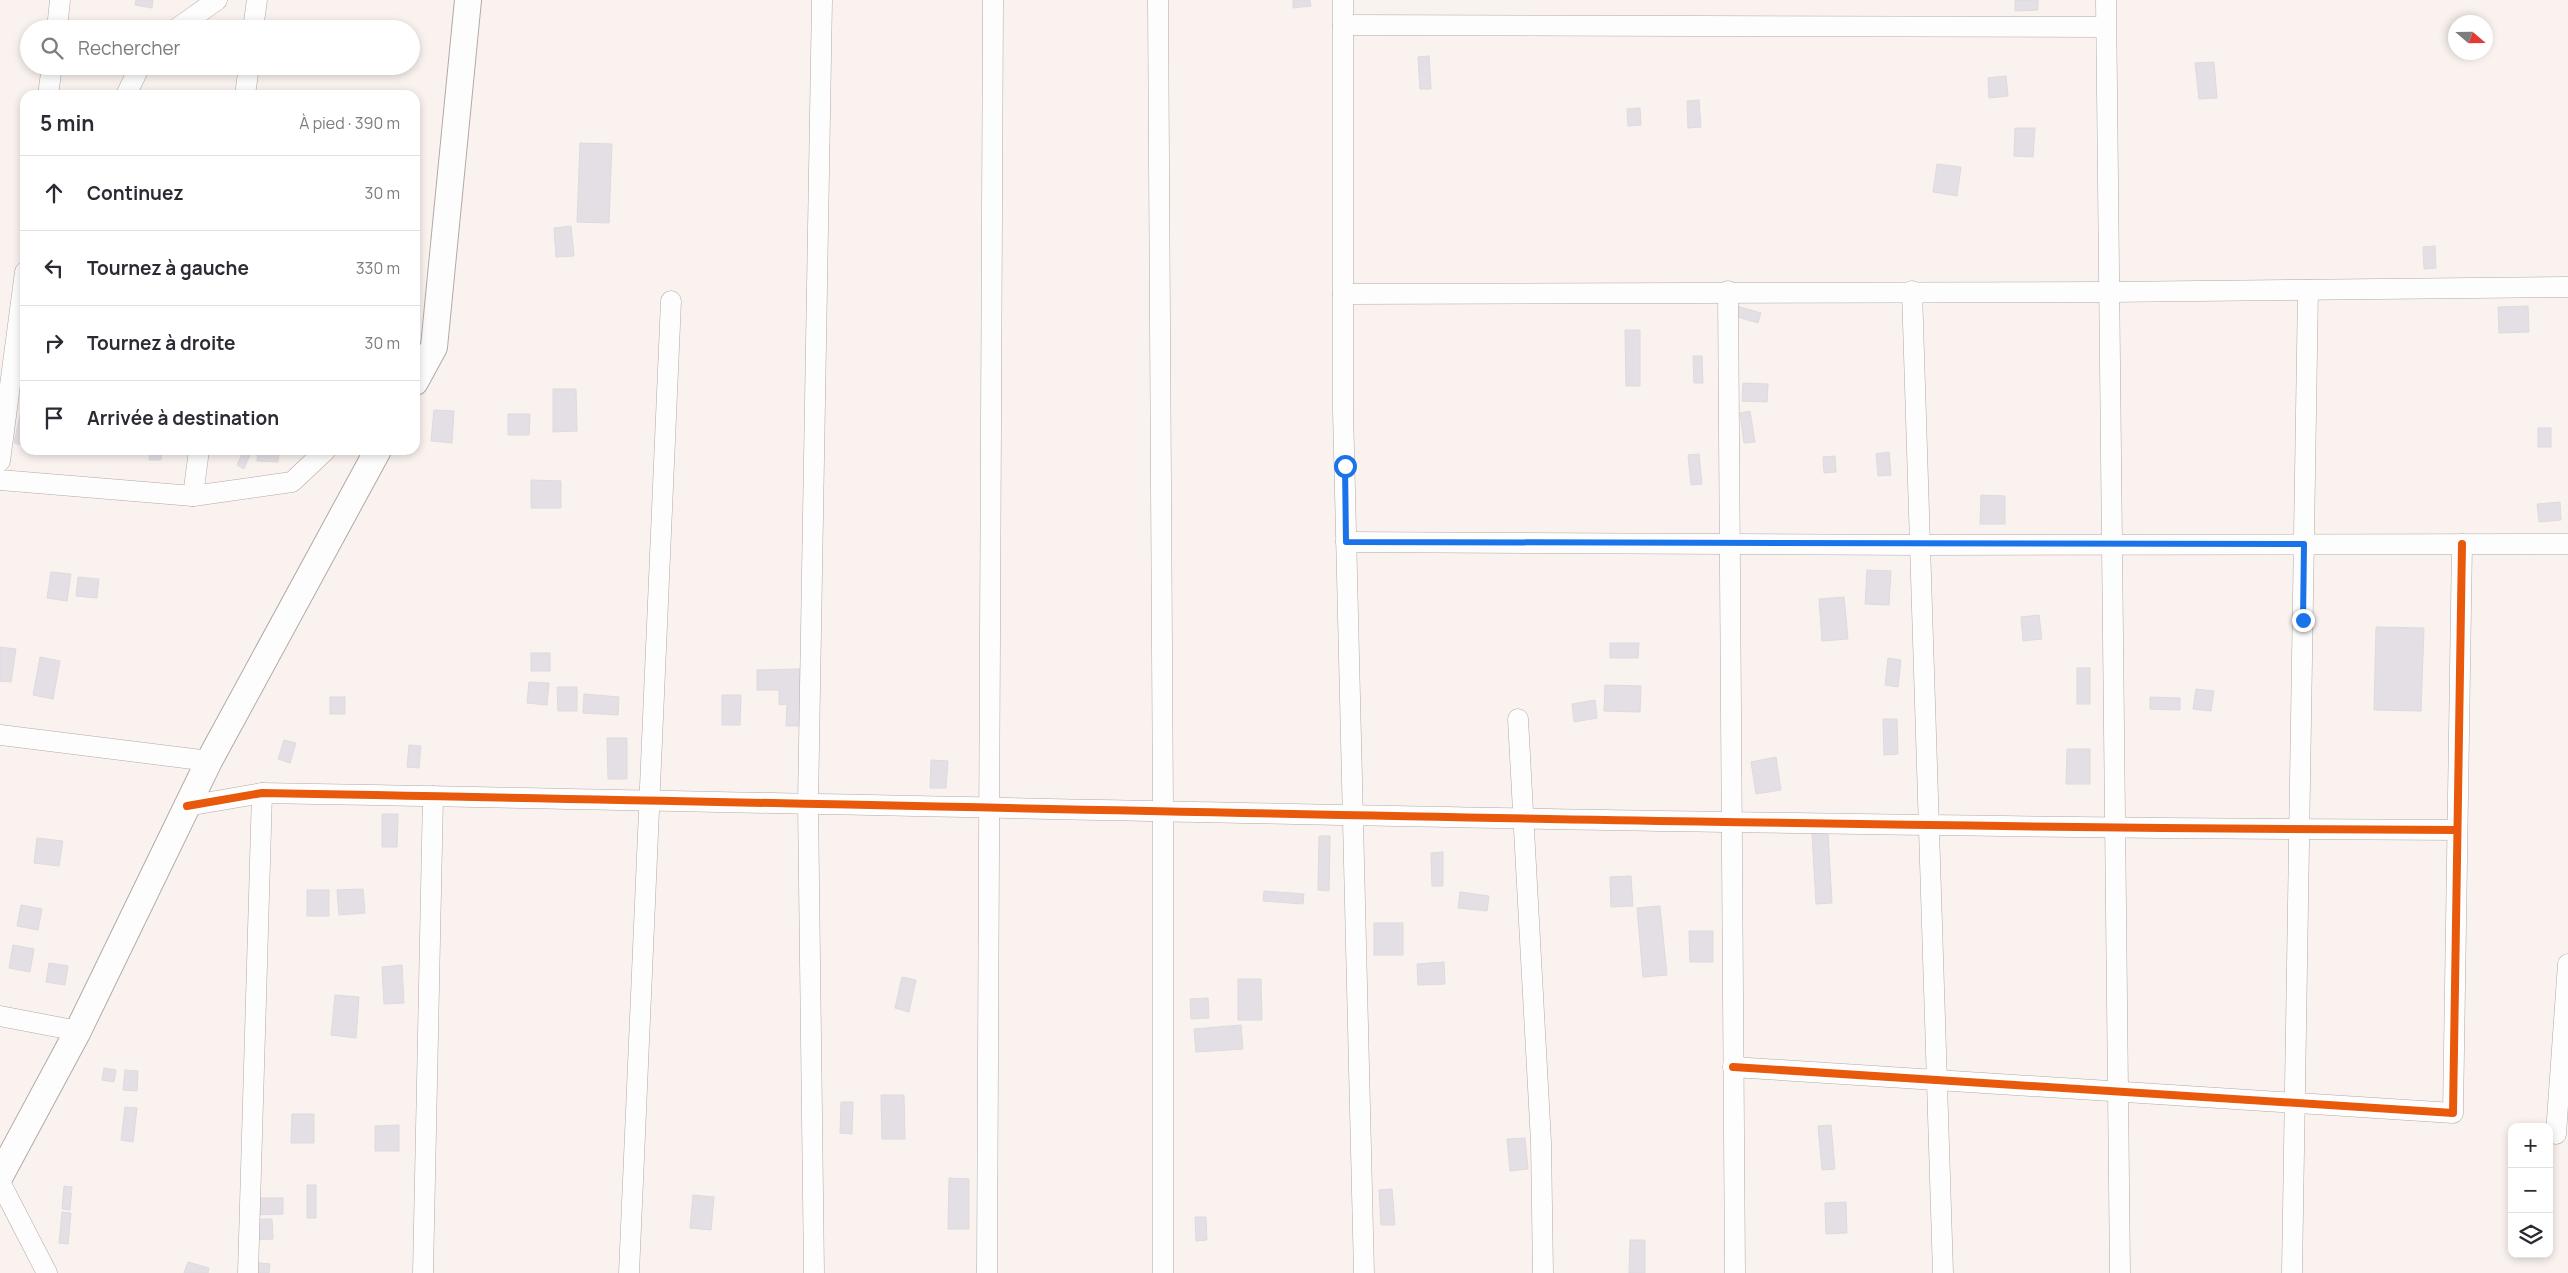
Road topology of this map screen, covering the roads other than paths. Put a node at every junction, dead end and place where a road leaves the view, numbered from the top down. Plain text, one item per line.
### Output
1 (60, 0) edge
2 (217, 0) edge
3 (257, 0) edge
4 (468, 0) edge
5 (822, 0) edge
6 (993, 0) edge
7 (1158, 0) edge
8 (1343, 0) edge
9 (2106, 0) edge
10 (58, 20) edge
11 (189, 20) edge
12 (254, 20) edge
13 (1343, 25) junction
14 (2106, 27) junction
15 (51, 75) edge
16 (136, 75) edge
17 (247, 75) edge
18 (49, 90) edge
19 (128, 90) edge
20 (246, 90) edge
21 (2568, 287) edge
22 (2308, 290) junction
23 (1728, 291) junction
24 (1912, 291) junction
25 (2109, 292) junction
26 (1343, 294) junction
27 (671, 301) dead end
28 (20, 322) edge
29 (434, 347) junction
30 (420, 360) edge
31 (420, 373) edge
32 (198, 455) edge
33 (321, 455) edge
34 (375, 455) edge
35 (0, 461) edge
36 (0, 480) edge
37 (193, 496) junction
38 (1346, 542) junction
39 (1730, 543) junction
40 (2112, 544) junction
41 (2304, 544) junction
42 (2462, 544) junction
43 (2568, 544) edge
44 (1920, 545) junction
45 (1518, 719) dead end
46 (0, 735) edge
47 (209, 761) junction
48 (262, 793) junction
49 (433, 796) junction
50 (650, 800) junction
51 (808, 803) junction
52 (188, 806) junction
53 (989, 807) junction
54 (1163, 810) junction
55 (1354, 816) junction
56 (1524, 817) junction
57 (1732, 821) junction
58 (1928, 825) junction
59 (2116, 828) junction
60 (2299, 829) junction
61 (2457, 830) junction
62 (2568, 964) edge
63 (0, 1016) edge
64 (78, 1031) junction
65 (1733, 1067) junction
66 (1936, 1080) junction
67 (2118, 1092) junction
68 (2295, 1103) junction
69 (2556, 1134) dead end
70 (0, 1176) edge
71 (0, 1182) edge
72 (47, 1273) edge
73 (248, 1273) edge
74 (423, 1273) edge
75 (629, 1273) edge
76 (814, 1273) edge
77 (987, 1273) edge
78 (1163, 1273) edge
79 (1364, 1273) edge
80 (1543, 1273) edge
81 (1735, 1273) edge
82 (1943, 1273) edge
83 (2120, 1273) edge
84 (2292, 1273) edge

1 - 10 street
2 - 11 street
3 - 12 street
4 - 29 street
5 - 51 street
6 - 53 street
7 - 54 street
8 - 13 street
9 - 14 street
13 - 14 street
13 - 26 street
14 - 25 street
15 - 18 street
16 - 19 street
17 - 20 street
21 - 22 street
22 - 25 street
22 - 41 street
23 - 24 street
23 - 26 street
23 - 39 street
24 - 25 street
24 - 44 street
25 - 40 street
26 - 38 street
27 - 50 street
28 - 35 street
29 - 30 street
29 - 31 street
32 - 37 street
33 - 37 street
34 - 47 street
36 - 37 street
38 - 39 street
38 - 55 street
39 - 44 street
39 - 57 street
40 - 41 street
40 - 44 street
40 - 59 street
41 - 42 street
41 - 60 street
42 - 43 street
42 - 61 street
44 - 58 street
45 - 56 street
46 - 47 street
47 - 52 street
48 - 49 street
48 - 52 street
48 - 73 street
49 - 50 street
49 - 74 street
50 - 51 street
50 - 75 street
51 - 53 street
51 - 76 street
52 - 64 street
53 - 54 street
53 - 77 street
54 - 55 street
54 - 78 street
55 - 56 street
55 - 79 street
56 - 57 street
56 - 80 street
57 - 58 street
57 - 65 street
58 - 59 street
58 - 66 street
59 - 60 street
59 - 67 street
60 - 61 street
60 - 68 street
61 - 68 street
62 - 69 street
63 - 64 street
64 - 70 street
65 - 66 street
65 - 81 street
66 - 67 street
66 - 82 street
67 - 68 street
67 - 83 street
68 - 84 street
71 - 72 street

